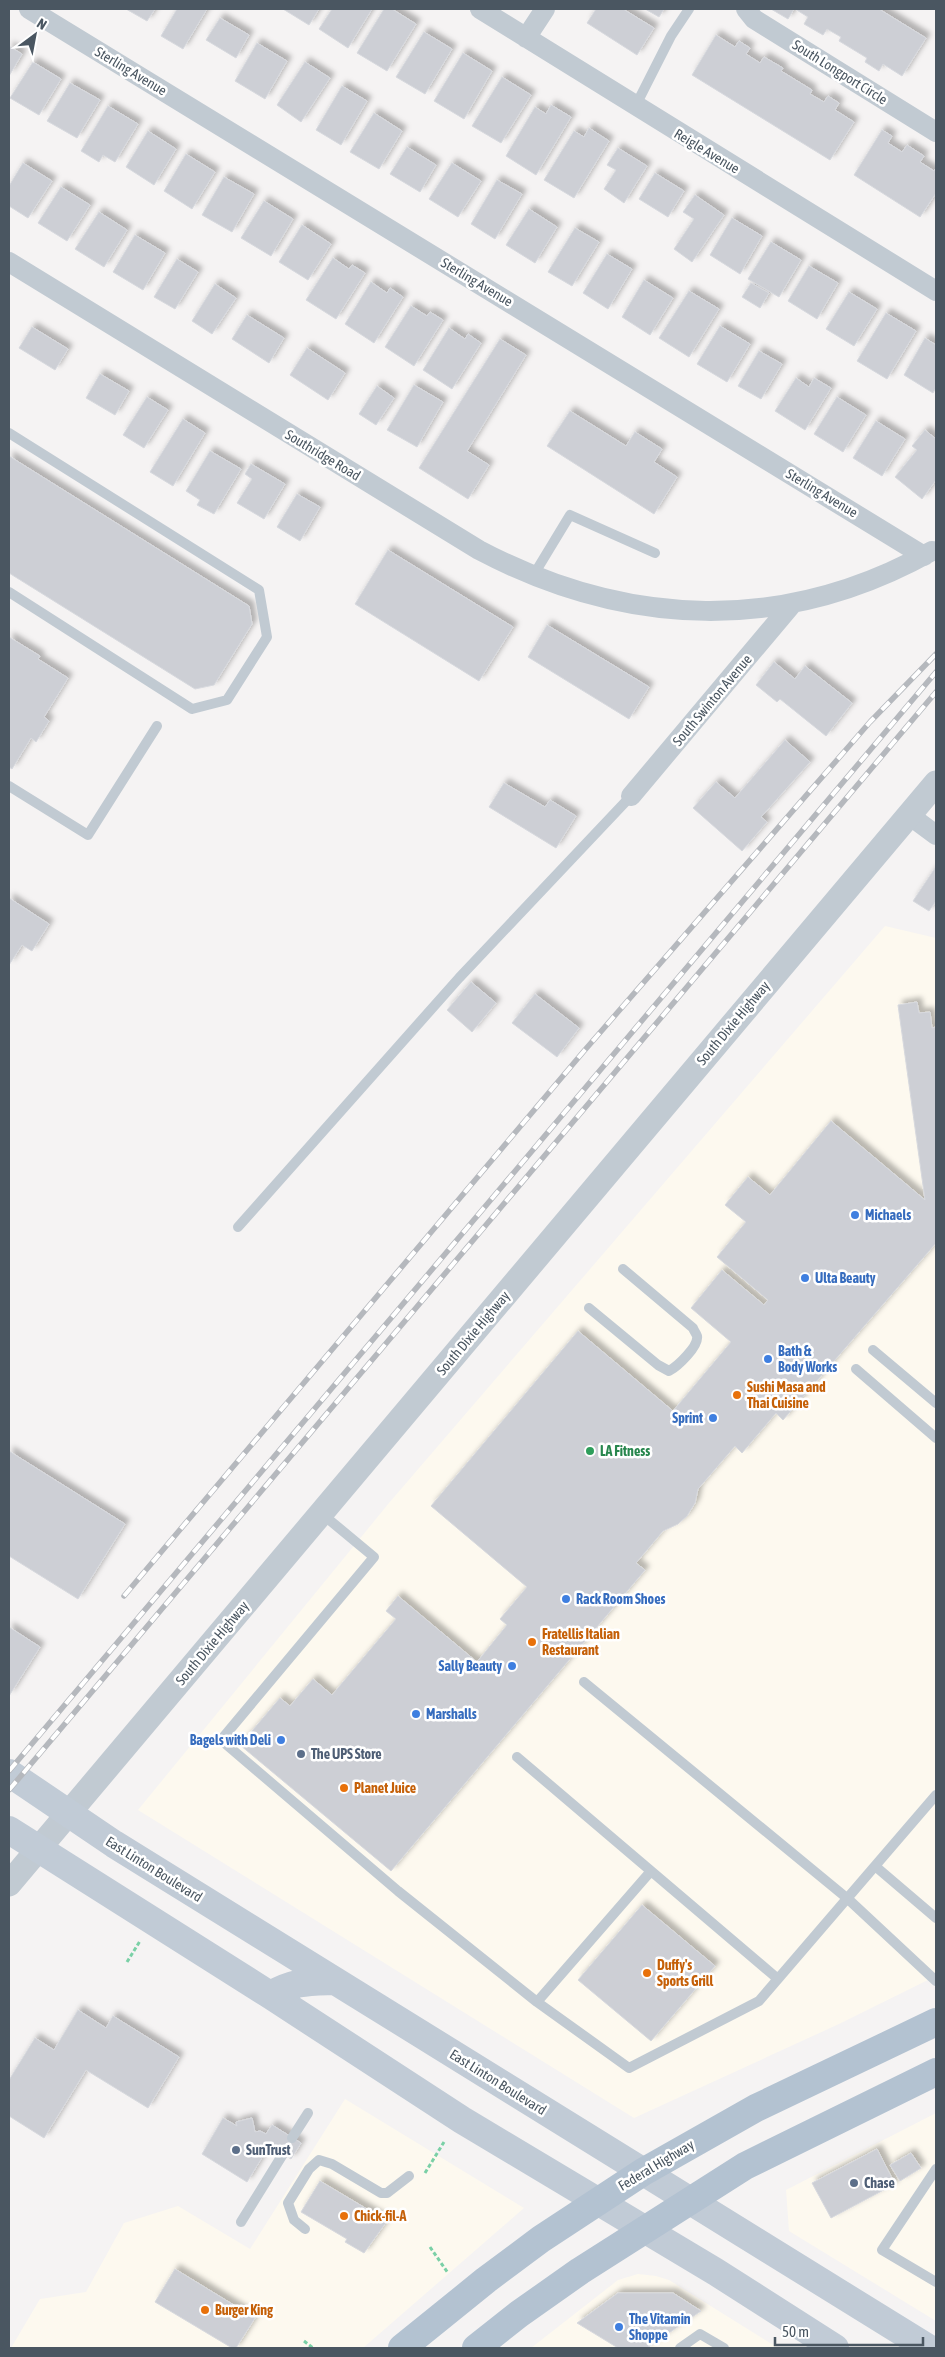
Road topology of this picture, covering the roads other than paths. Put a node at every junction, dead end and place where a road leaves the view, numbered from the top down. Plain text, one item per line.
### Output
1 (29, 9) edge
2 (480, 9) edge
3 (544, 9) edge
4 (689, 9) edge
5 (746, 9) edge
6 (526, 38) junction
7 (635, 107) junction
8 (936, 132) edge
9 (9, 262) edge
10 (936, 291) edge
11 (9, 433) edge
12 (930, 553) edge
13 (655, 554) dead end
14 (533, 576) junction
15 (9, 592) edge
16 (792, 603) junction
17 (157, 726) dead end
18 (936, 783) edge
19 (9, 786) edge
20 (631, 796) joint
21 (909, 815) junction
22 (936, 835) edge
23 (238, 1227) dead end
24 (623, 1269) dead end
25 (589, 1308) dead end
26 (873, 1350) dead end
27 (856, 1369) dead end
28 (936, 1403) edge
29 (936, 1438) edge
30 (321, 1514) junction
31 (584, 1682) dead end
32 (517, 1757) dead end
33 (9, 1773) edge
34 (936, 1795) edge
35 (69, 1814) junction
36 (9, 1830) edge
37 (39, 1848) junction
38 (875, 1866) junction
39 (651, 1871) junction
40 (9, 1884) edge
41 (848, 1899) junction
42 (936, 1918) edge
43 (778, 1978) junction
44 (335, 1981) junction
45 (936, 1981) edge
46 (270, 1995) junction
47 (537, 2002) junction
48 (936, 2022) edge
49 (936, 2072) edge
50 (308, 2113) dead end
51 (292, 2138) dead end
52 (283, 2154) dead end
53 (936, 2169) edge
54 (643, 2172) junction
55 (409, 2176) dead end
56 (690, 2201) junction
57 (596, 2202) junction
58 (241, 2222) dead end
59 (304, 2229) dead end
60 (644, 2230) junction
61 (936, 2282) edge
62 (402, 2348) edge
63 (476, 2348) edge
64 (680, 2348) edge
65 (724, 2348) edge
66 (835, 2348) edge
67 (928, 2348) edge

1 - 12 street, Sterling Avenue
2 - 6 street, Reigle Avenue
3 - 6 street
4 - 7 lane
5 - 8 street, South Longport Circle
6 - 7 street, Reigle Avenue
7 - 10 street, Reigle Avenue
9 - 14 street, Southridge Road
11 - 15 lane
12 - 16 street
13 - 14 lane
14 - 16 street, Southridge Road
16 - 20 street, South Swinton Avenue
17 - 19 lane
18 - 21 street, South Dixie Highway
20 - 23 lane
21 - 22 street
21 - 30 street, South Dixie Highway
24 - 25 lane
26 - 28 lane
27 - 29 lane
30 - 35 street, South Dixie Highway
30 - 47 lane
31 - 41 lane
32 - 39 lane
33 - 35 main road, East Linton Boulevard
34 - 38 lane
35 - 37 street, South Dixie Highway
35 - 44 main road, East Linton Boulevard
36 - 37 main road
37 - 40 street, South Dixie Highway
37 - 46 main road
38 - 41 lane
38 - 42 lane
39 - 43 lane
39 - 47 lane
41 - 43 lane
41 - 45 lane
43 - 47 lane
44 - 46 main road
44 - 54 main road, East Linton Boulevard
46 - 57 main road
48 - 54 main road, Federal Highway
49 - 56 main road
50 - 51 lane
52 - 58 lane
53 - 61 lane
54 - 56 main road, East Linton Boulevard
54 - 57 main road, Federal Highway
55 - 59 lane
56 - 60 main road
56 - 67 main road, East Linton Boulevard
57 - 60 main road
57 - 62 main road, Federal Highway
60 - 63 main road
60 - 66 main road
64 - 65 lane

